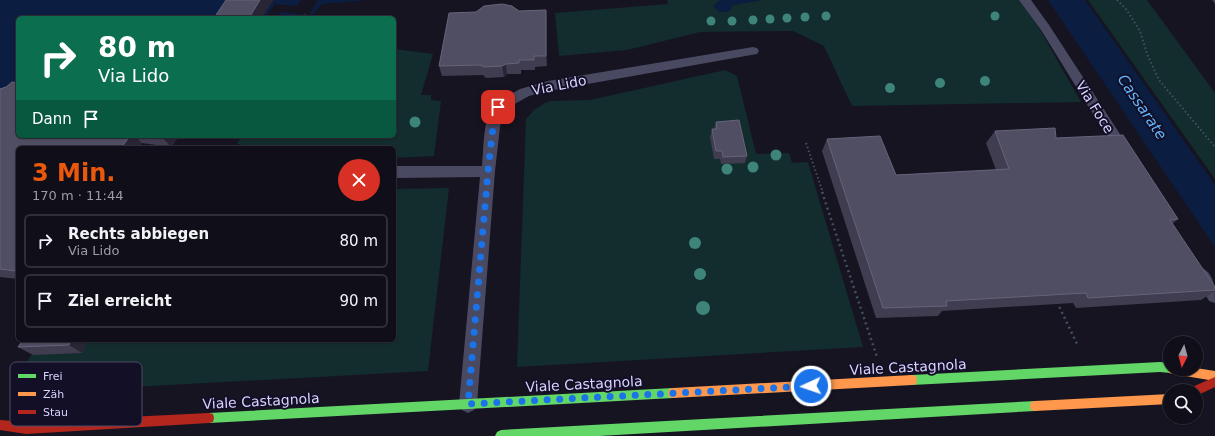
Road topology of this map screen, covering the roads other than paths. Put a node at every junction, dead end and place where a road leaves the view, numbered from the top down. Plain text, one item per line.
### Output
1 (1025, 0) edge
2 (753, 51) dead end
3 (1130, 162) edge
4 (488, 171) junction
5 (396, 172) edge
6 (1194, 263) edge
7 (1215, 296) edge
8 (1163, 367) edge
9 (1203, 374) edge
10 (1215, 376) edge
11 (1215, 382) edge
12 (1203, 388) edge
13 (1163, 399) edge
14 (468, 404) junction
15 (142, 422) edge
16 (0, 425) edge
17 (63, 426) edge
18 (500, 436) edge

1 - 3 lane, Via Foce
2 - 4 lane, Via Lido
4 - 5 lane
4 - 14 lane, Via Lido
6 - 7 lane
8 - 14 main road, Viale Castagnola
9 - 10 main road
11 - 12 main road
13 - 18 main road
14 - 15 main road, Viale Castagnola
16 - 17 main road, Viale Castagnola

